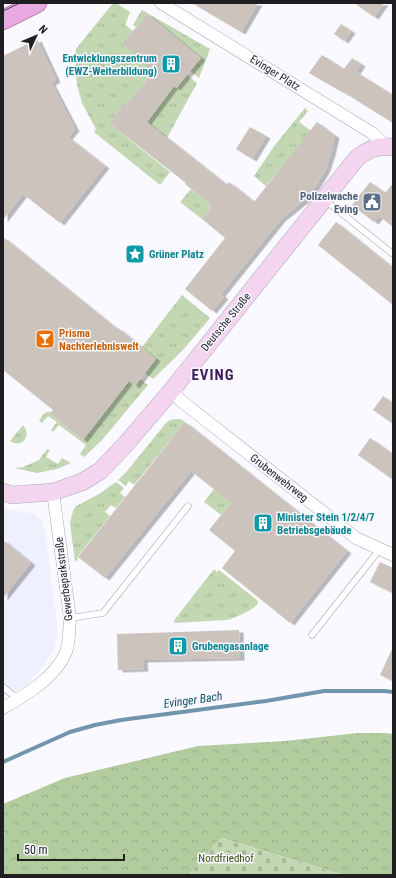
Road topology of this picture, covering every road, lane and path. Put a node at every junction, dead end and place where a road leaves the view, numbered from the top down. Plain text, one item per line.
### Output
1 (161, 3) edge
2 (32, 4) edge
3 (3, 20) edge
4 (389, 147) edge
5 (324, 199) junction
6 (393, 254) edge
7 (172, 390) junction
8 (3, 492) edge
9 (53, 492) junction
10 (188, 506) dead end
11 (380, 549) junction
12 (393, 555) edge
13 (70, 618) junction
14 (312, 635) dead end
15 (3, 687) edge
16 (18, 700) junction
17 (3, 708) edge

1 - 4 street, Evinger Platz
2 - 3 main road
4 - 5 street, Deutsche Straße
5 - 6 lane
5 - 7 street, Deutsche Straße
7 - 9 street, Deutsche Straße
7 - 11 street, Grubenwehrweg
8 - 9 street, Deutsche Straße
9 - 13 street, Gewerbeparkstraße
10 - 13 lane
11 - 12 street, Grubenwehrweg
11 - 14 lane
13 - 16 street, Gewerbeparkstraße
15 - 16 lane
16 - 17 street, Gewerbeparkstraße

